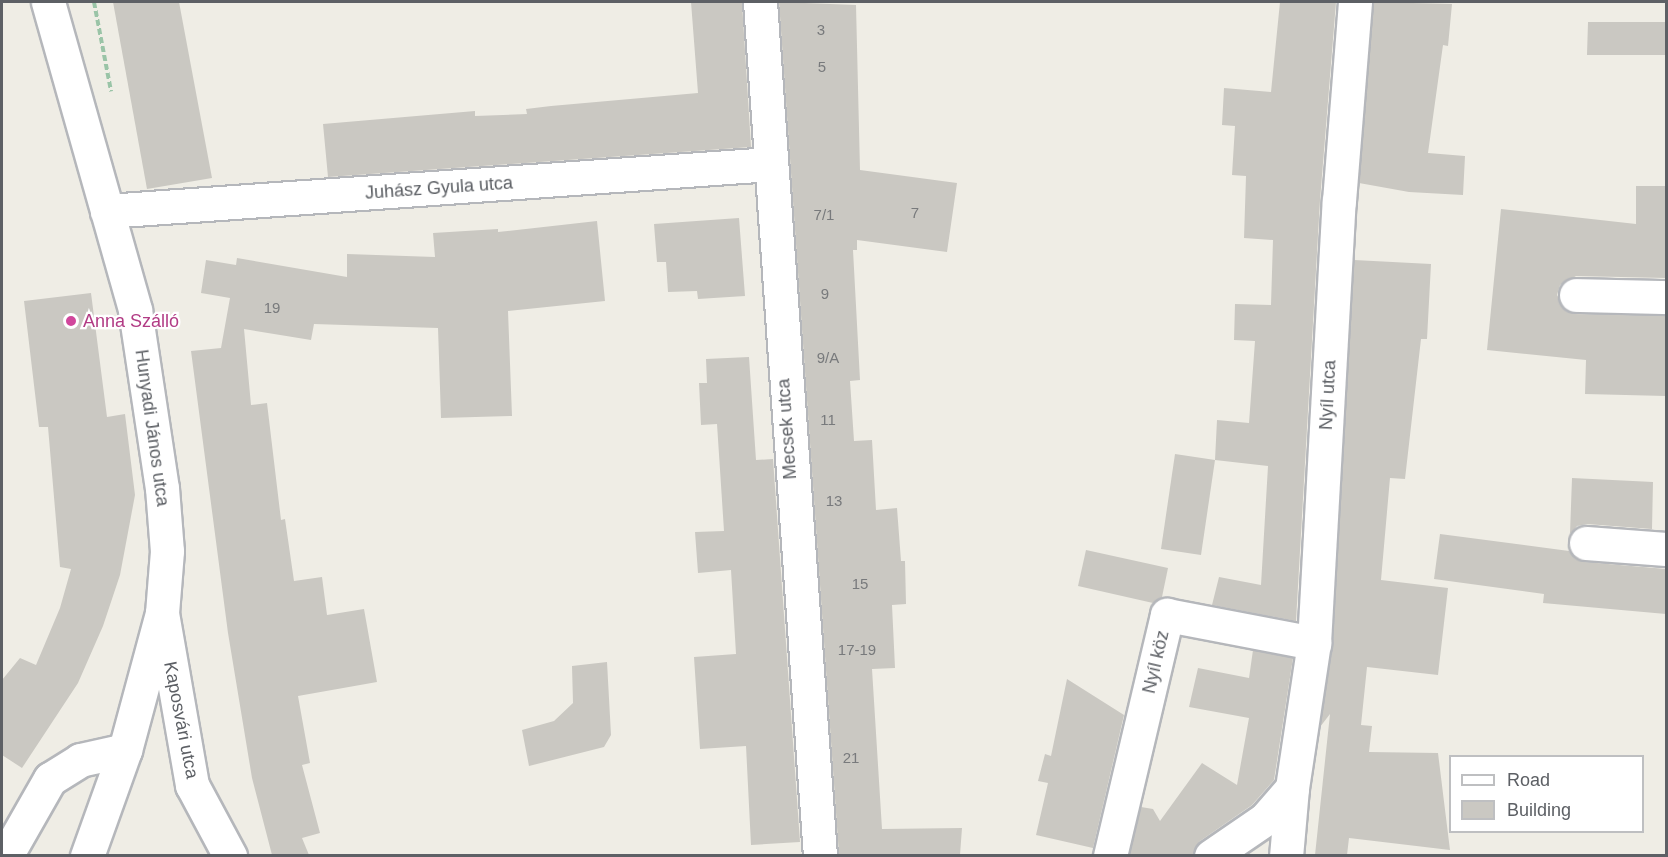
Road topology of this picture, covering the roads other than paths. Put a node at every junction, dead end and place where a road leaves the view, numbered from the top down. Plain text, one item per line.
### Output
1 (48, 2) edge
2 (760, 2) edge
3 (1355, 2) edge
4 (770, 164) junction
5 (107, 211) junction
6 (1576, 295) dead end
7 (1666, 297) edge
8 (1586, 543) dead end
9 (1666, 549) edge
10 (162, 613) junction
11 (1314, 643) junction
12 (125, 750) junction
13 (1292, 788) junction
14 (1255, 845) edge
15 (6, 855) edge
16 (87, 855) edge
17 (231, 855) edge
18 (820, 855) edge
19 (1110, 855) edge
20 (1211, 855) edge
21 (1286, 855) edge

1 - 5 street, Hunyadi János utca
2 - 4 street, Mecsek utca
3 - 11 street, Nyíl utca
4 - 5 street, Juhász Gyula utca
4 - 18 street, Mecsek utca
5 - 10 street, Hunyadi János utca
6 - 7 street
8 - 9 street
10 - 12 street, Hunyadi János utca
10 - 17 street, Kaposvári utca
11 - 13 street, Nyíl utca
11 - 19 street, Nyíl köz
12 - 15 street
12 - 16 street, Hunyadi János utca
13 - 14 street
13 - 21 street, Nyíl utca
14 - 20 street

